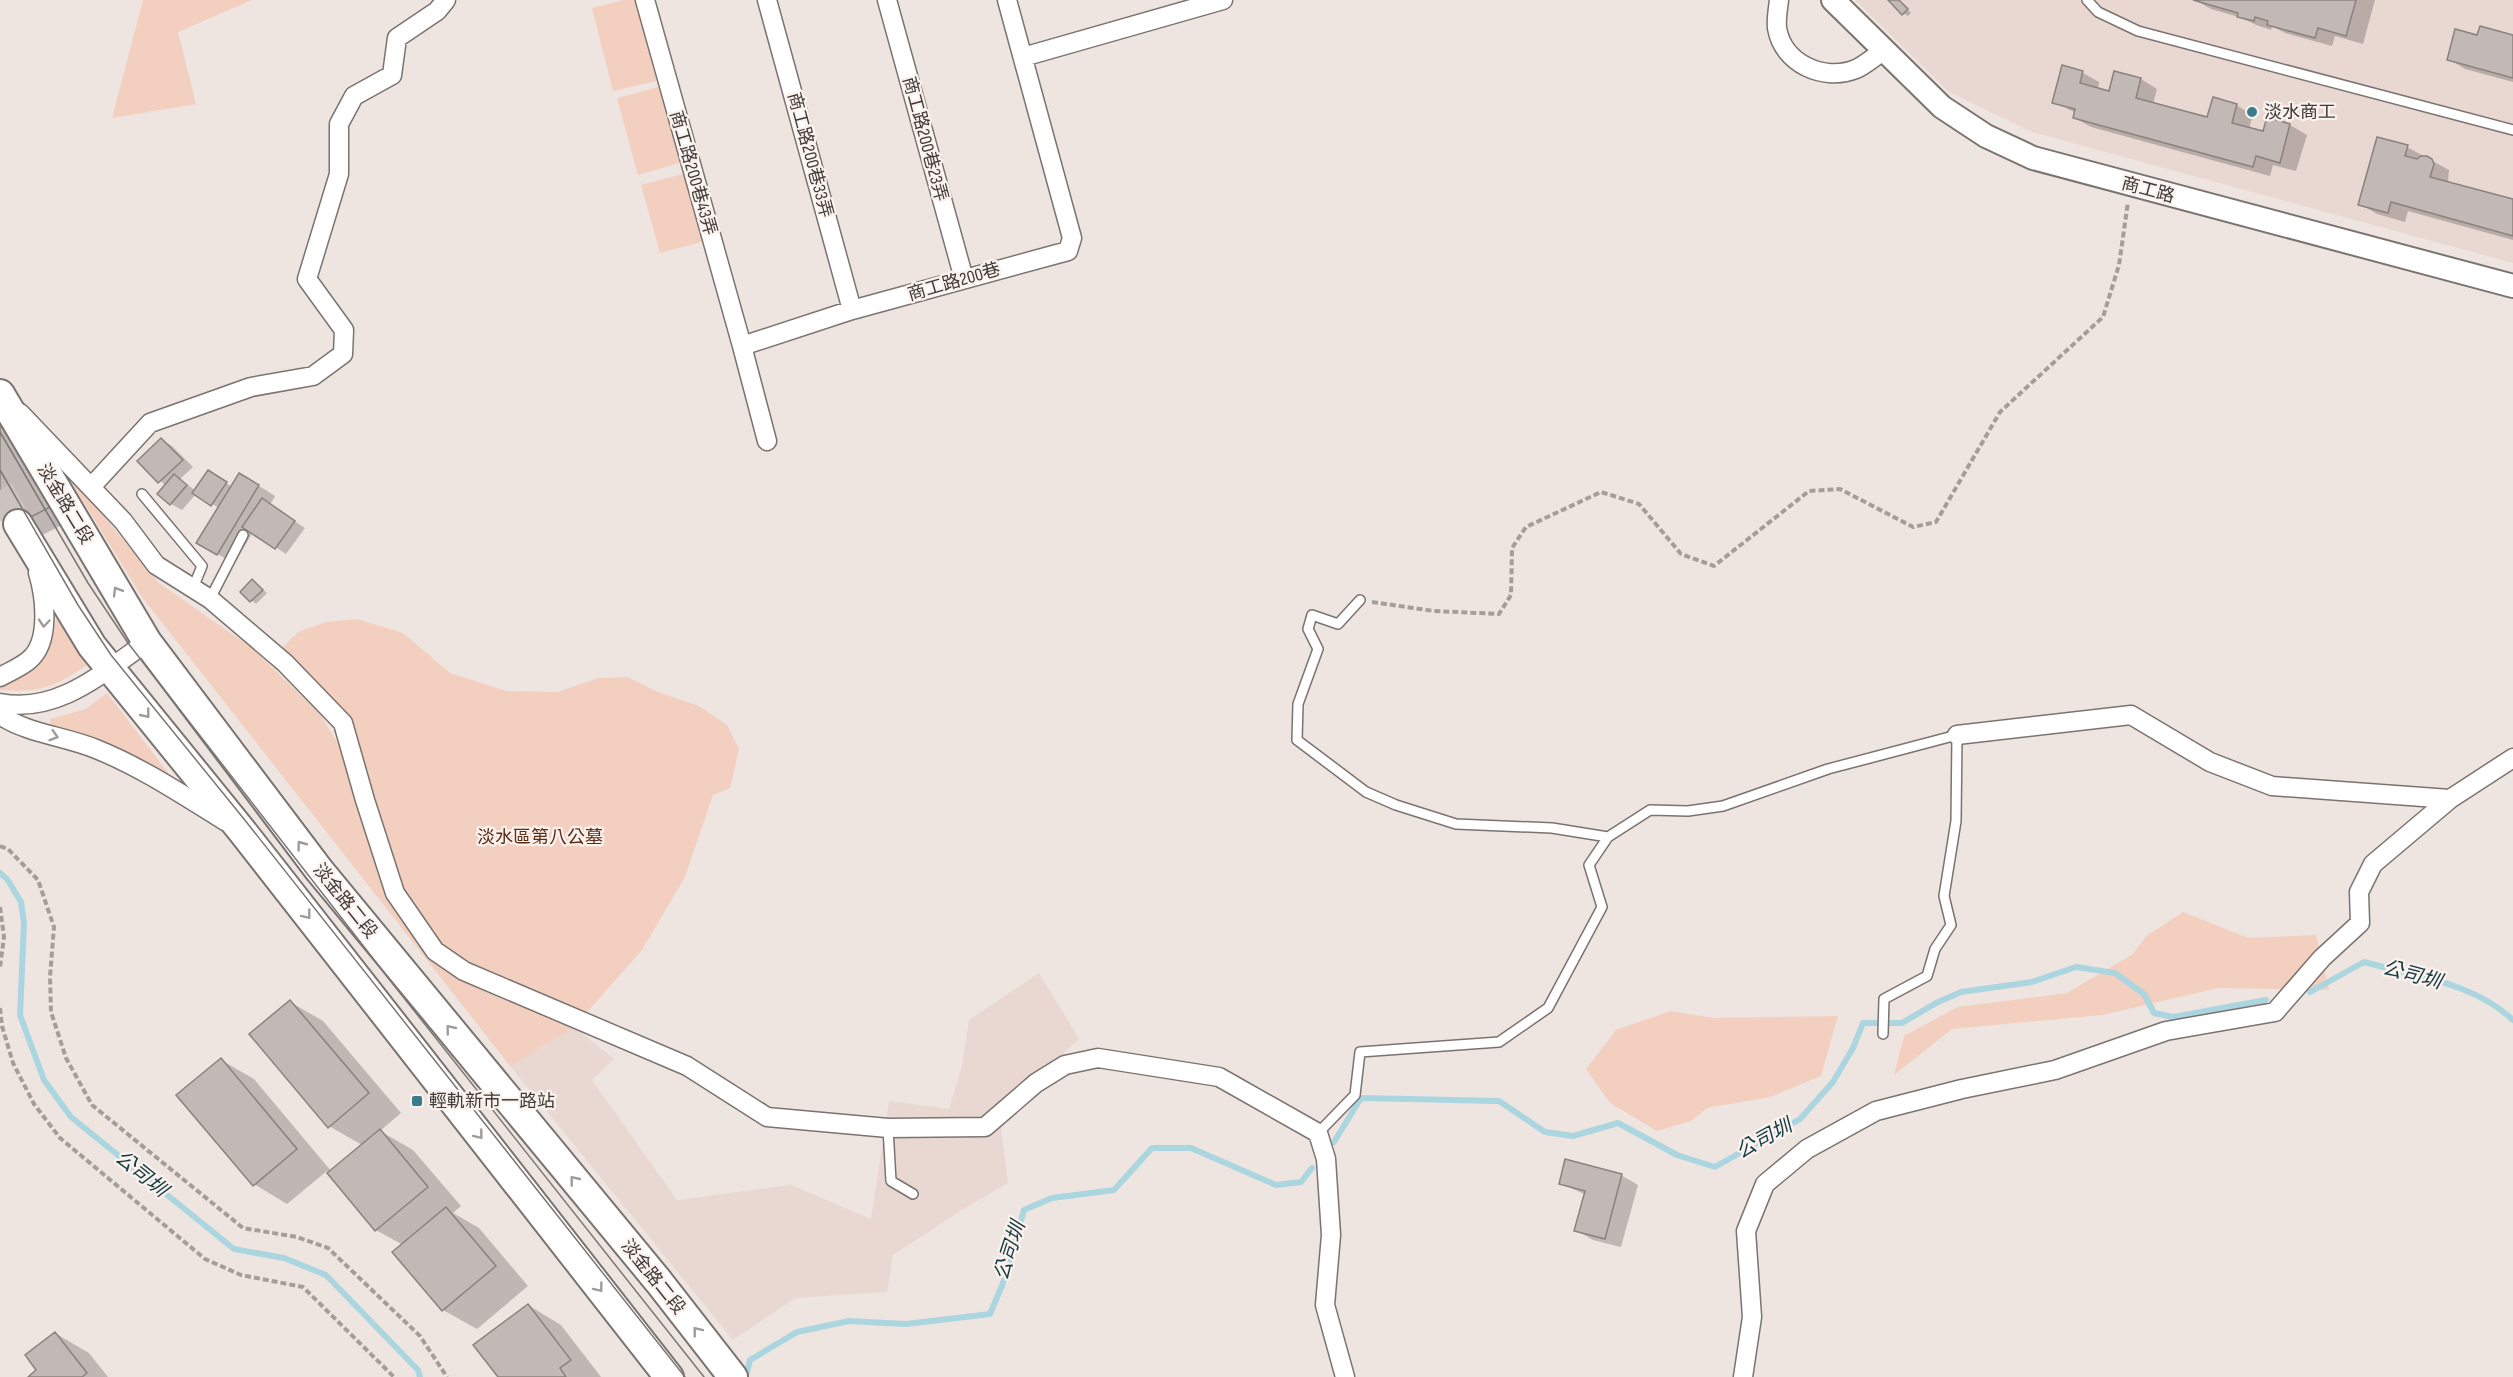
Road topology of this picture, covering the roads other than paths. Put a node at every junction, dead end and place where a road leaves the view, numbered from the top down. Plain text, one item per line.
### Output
1 (446, 0) edge
2 (645, 0) edge
3 (767, 0) edge
4 (887, 0) edge
5 (1007, 0) edge
6 (1223, 0) edge
7 (1779, 0) edge
8 (2087, 0) edge
9 (1836, 1) edge
10 (1883, 51) junction
11 (1023, 57) junction
12 (2513, 130) edge
13 (964, 279) junction
14 (2513, 286) edge
15 (852, 310) junction
16 (742, 346) junction
17 (0, 394) edge
18 (767, 441) dead end
19 (91, 487) junction
20 (142, 494) dead end
21 (24, 535) joint
22 (243, 535) dead end
23 (193, 588) junction
24 (210, 600) junction
25 (1360, 600) road end
26 (147, 642) junction
27 (109, 668) junction
28 (0, 677) edge
29 (0, 703) edge
30 (0, 715) edge
31 (1957, 735) junction
32 (2513, 758) edge
33 (2450, 799) junction
34 (242, 831) junction
35 (1608, 837) junction
36 (1883, 1034) dead end
37 (888, 1128) junction
38 (1318, 1133) junction
39 (913, 1194) dead end
40 (669, 1377) edge
41 (733, 1377) edge
42 (1345, 1377) edge
43 (1743, 1377) edge

1 - 19 street
2 - 16 street, 商工路200巷43弄
3 - 15 street, 商工路200巷33弄
4 - 13 street, 商工路200巷23弄
5 - 11 street, 商工路200巷
6 - 11 street
7 - 10 street
8 - 12 lane
9 - 10 street, 商工路
10 - 14 street, 商工路
11 - 13 street, 商工路200巷
13 - 15 street, 商工路200巷
15 - 16 street, 商工路200巷
16 - 18 street
17 - 19 street
26 -> 17 main road, 淡金路二段
19 - 23 street
20 - 23 lane
21 - 27 main road, 淡金路二段
21 -> 28 street
22 - 24 lane
23 - 24 street
24 - 37 street
25 - 35 lane
26 - 27 street
41 -> 26 main road, 淡金路二段
27 - 29 street
27 -> 34 main road, 淡金路二段
30 -> 34 street
31 - 33 street
31 - 35 lane
31 - 36 lane
32 - 33 street
33 - 43 street
34 -> 40 main road, 淡金路二段
35 - 38 lane
37 - 38 street
37 - 39 lane
38 - 42 street

